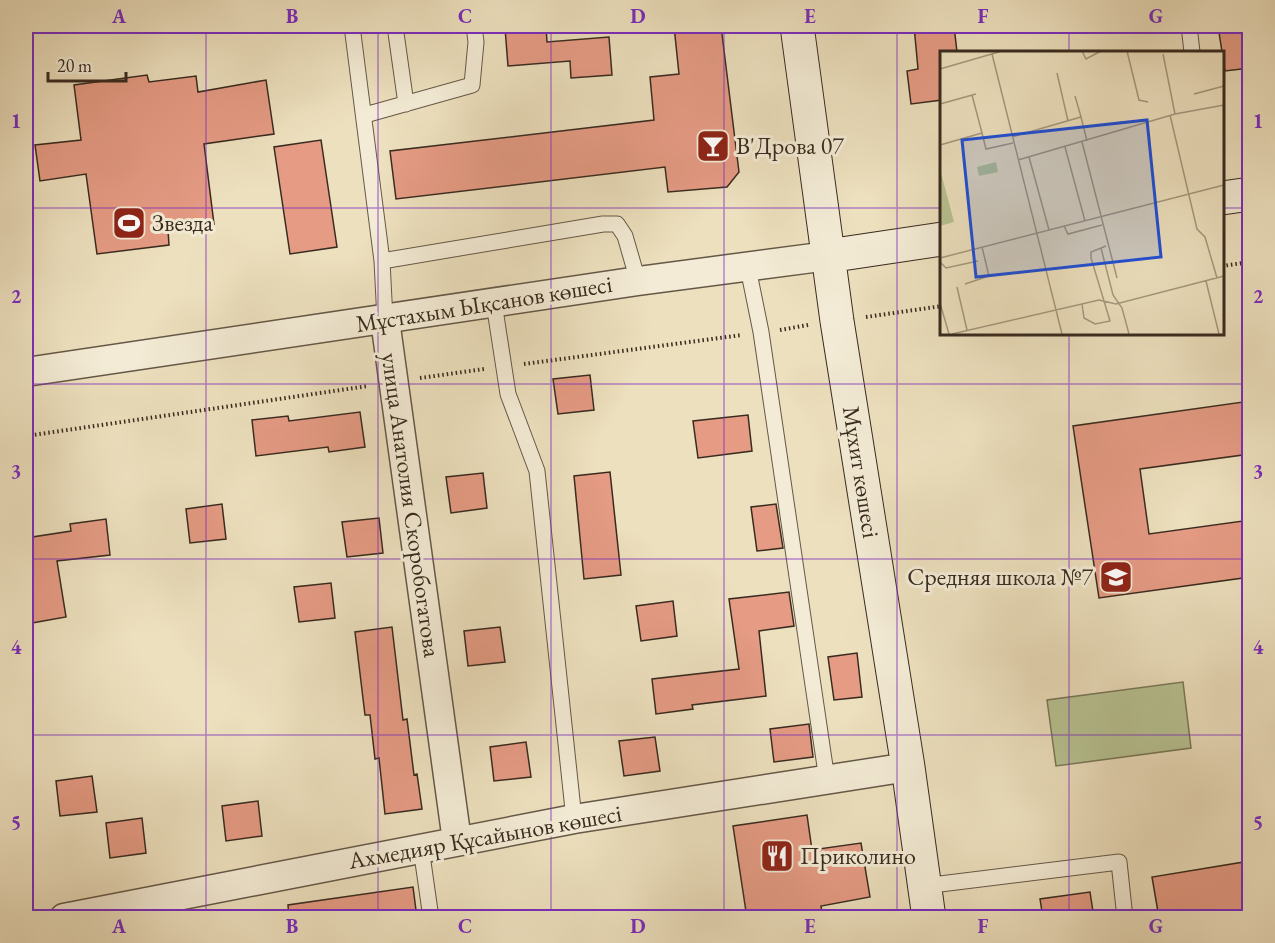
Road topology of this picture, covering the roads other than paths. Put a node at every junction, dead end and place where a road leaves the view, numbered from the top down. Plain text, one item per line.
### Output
1 (352, 26) edge
2 (395, 26) edge
3 (474, 26) edge
4 (797, 26) edge
5 (1189, 26) edge
6 (1192, 51) edge
7 (406, 104) junction
8 (365, 115) junction
9 (1250, 194) edge
10 (1224, 198) edge
11 (940, 239) edge
12 (828, 256) junction
13 (382, 261) junction
14 (748, 268) junction
15 (638, 281) junction
16 (495, 303) junction
17 (385, 320) junction
18 (26, 372) edge
19 (908, 767) junction
20 (827, 780) junction
21 (574, 819) junction
22 (457, 841) junction
23 (421, 848) junction
24 (924, 886) junction
25 (64, 918) edge
26 (431, 918) edge
27 (928, 918) edge
28 (1125, 918) edge

1 - 8 lane, улица Анатолия Скоробогатова
2 - 7 lane
3 - 7 lane
4 - 12 street, Мұхит көшесі
5 - 6 lane
7 - 8 lane
8 - 13 lane, улица Анатолия Скоробогатова
9 - 10 street
11 - 12 street, Мұстахым Ықсанов көшесі
12 - 14 street, Мұстахым Ықсанов көшесі
12 - 19 street, Мұхит көшесі
13 - 15 lane
13 - 17 lane, улица Анатолия Скоробогатова
14 - 15 street, Мұстахым Ықсанов көшесі
14 - 20 lane
15 - 16 street, Мұстахым Ықсанов көшесі
16 - 17 street, Мұстахым Ықсанов көшесі
16 - 21 lane
17 - 18 street, Мұстахым Ықсанов көшесі
17 - 22 street, улица Анатолия Скоробогатова
19 - 20 street, Ахмедияр Құсайынов көшесі
19 - 24 street, Мұхит көшесі
20 - 21 street, Ахмедияр Құсайынов көшесі
21 - 22 street, Ахмедияр Құсайынов көшесі
22 - 23 street, Ахмедияр Құсайынов көшесі
23 - 25 street, Ахмедияр Құсайынов көшесі
23 - 26 lane
24 - 27 street, Мұхит көшесі
24 - 28 lane

